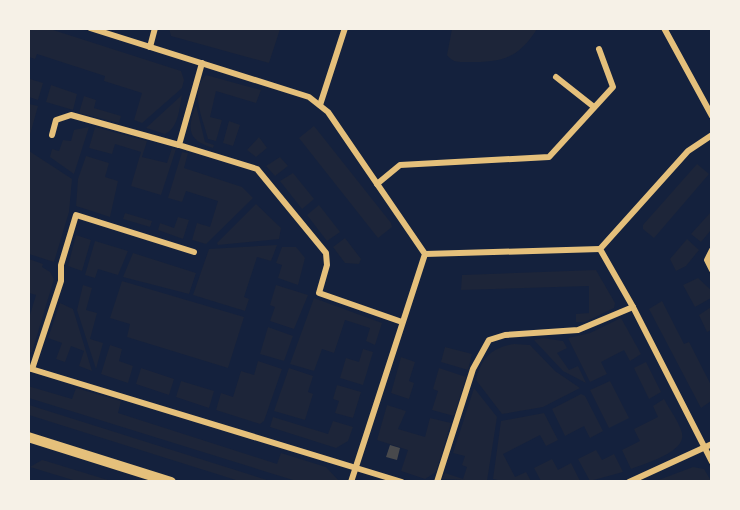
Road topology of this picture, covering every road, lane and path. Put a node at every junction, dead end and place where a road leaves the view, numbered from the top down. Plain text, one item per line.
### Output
1 (90, 28) edge
2 (155, 28) edge
3 (345, 28) edge
4 (664, 28) edge
5 (150, 47) junction
6 (599, 49) dead end
7 (202, 63) junction
8 (556, 77) dead end
9 (320, 105) junction
10 (594, 107) junction
11 (711, 116) edge
12 (52, 135) dead end
13 (711, 135) edge
14 (179, 145) junction
15 (377, 184) junction
16 (600, 249) junction
17 (711, 250) edge
18 (194, 252) dead end
19 (425, 254) junction
20 (711, 270) edge
21 (633, 307) junction
22 (402, 322) junction
23 (30, 368) edge
24 (28, 437) edge
25 (711, 444) edge
26 (704, 448) junction
27 (711, 462) edge
28 (355, 466) junction
29 (171, 482) edge
30 (351, 482) edge
31 (402, 482) edge
32 (438, 482) edge
33 (629, 482) edge

1 - 5 street
2 - 5 street
3 - 9 street
4 - 11 street
5 - 7 street
6 - 10 street
7 - 9 street
7 - 14 street
8 - 10 street
9 - 15 street
10 - 15 street
12 - 14 street
13 - 16 street
14 - 22 street
15 - 19 street
16 - 19 street
16 - 21 street
17 - 20 street
18 - 23 street
19 - 22 street
21 - 26 street
21 - 32 street
22 - 28 street
23 - 28 street
24 - 29 street
25 - 26 street
26 - 27 street
26 - 33 street
28 - 30 street
28 - 31 street

